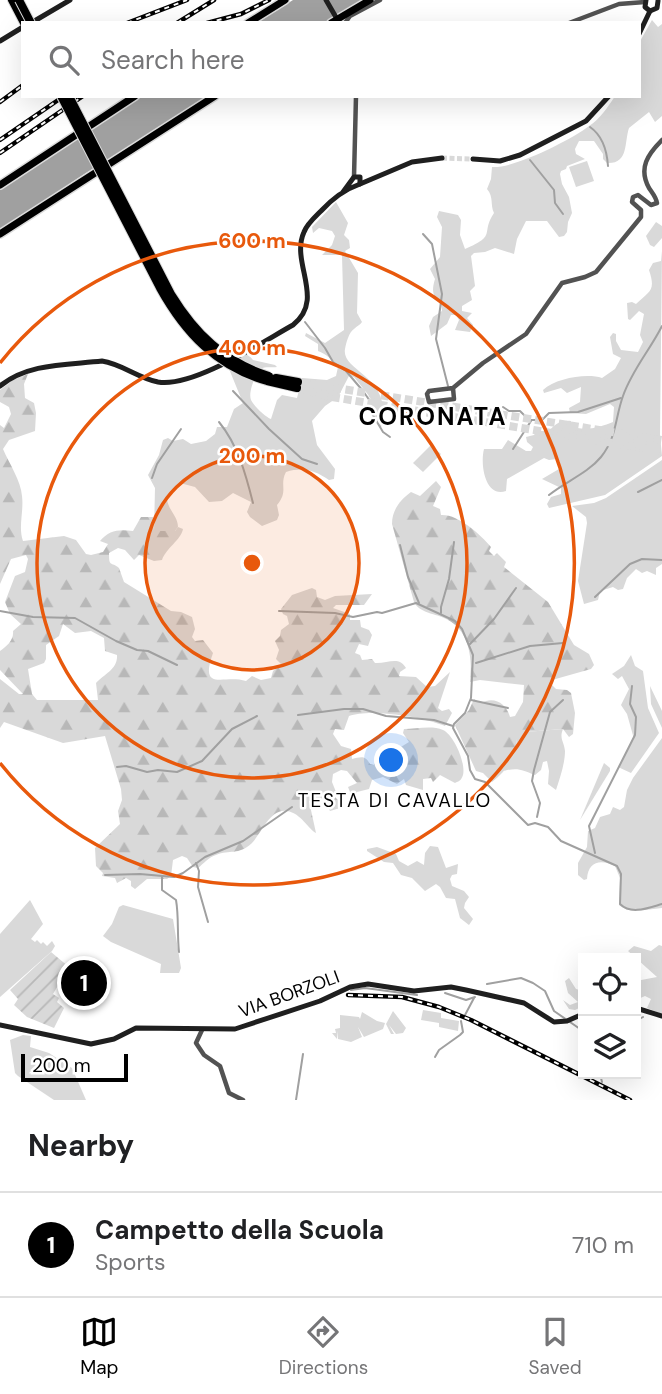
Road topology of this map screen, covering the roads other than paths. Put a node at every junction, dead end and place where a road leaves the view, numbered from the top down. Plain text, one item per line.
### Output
1 (12, 0) edge
2 (19, 0) edge
3 (70, 0) edge
4 (279, 0) edge
5 (285, 0) edge
6 (326, 0) edge
7 (370, 0) edge
8 (380, 0) edge
9 (658, 0) edge
10 (645, 1) edge
11 (650, 11) junction
12 (21, 21) edge
13 (30, 21) edge
14 (34, 21) edge
15 (248, 21) edge
16 (248, 21) edge
17 (337, 21) edge
18 (339, 21) edge
19 (340, 21) edge
20 (574, 21) edge
21 (21, 26) edge
22 (641, 30) edge
23 (0, 41) edge
24 (62, 98) edge
25 (70, 98) edge
26 (132, 98) edge
27 (212, 98) edge
28 (356, 98) edge
29 (607, 98) edge
30 (662, 140) edge
31 (442, 158) tunnel mouth
32 (473, 159) tunnel mouth
33 (357, 180) junction
34 (0, 185) edge
35 (0, 234) edge
36 (268, 379) junction
37 (297, 385) tunnel mouth
38 (0, 386) edge
39 (453, 388) junction
40 (641, 1010) edge
41 (578, 1016) edge
42 (662, 1016) edge
43 (0, 1025) edge
44 (202, 1030) junction
45 (243, 1100) edge

1 - 12 highway
2 - 13 highway, bridge
3 - 14 main road
4 - 15 main road
5 - 16 main road
6 - 17 main road
7 - 18 main road
8 - 19 street
9 - 11 main road
10 - 11 main road
10 - 20 street
11 - 22 main road
21 - 23 main road
24 - 36 highway, bridge
25 - 36 highway, bridge
26 - 34 main road
27 - 35 main road
28 - 33 street
29 - 32 main road
30 - 39 street
31 - 33 main road
33 - 38 main road
36 - 37 highway
39 - 39 street
40 - 42 main road
41 - 44 main road, VIA BORZOLI
43 - 44 main road, VIA BORZOLI
44 - 45 street

